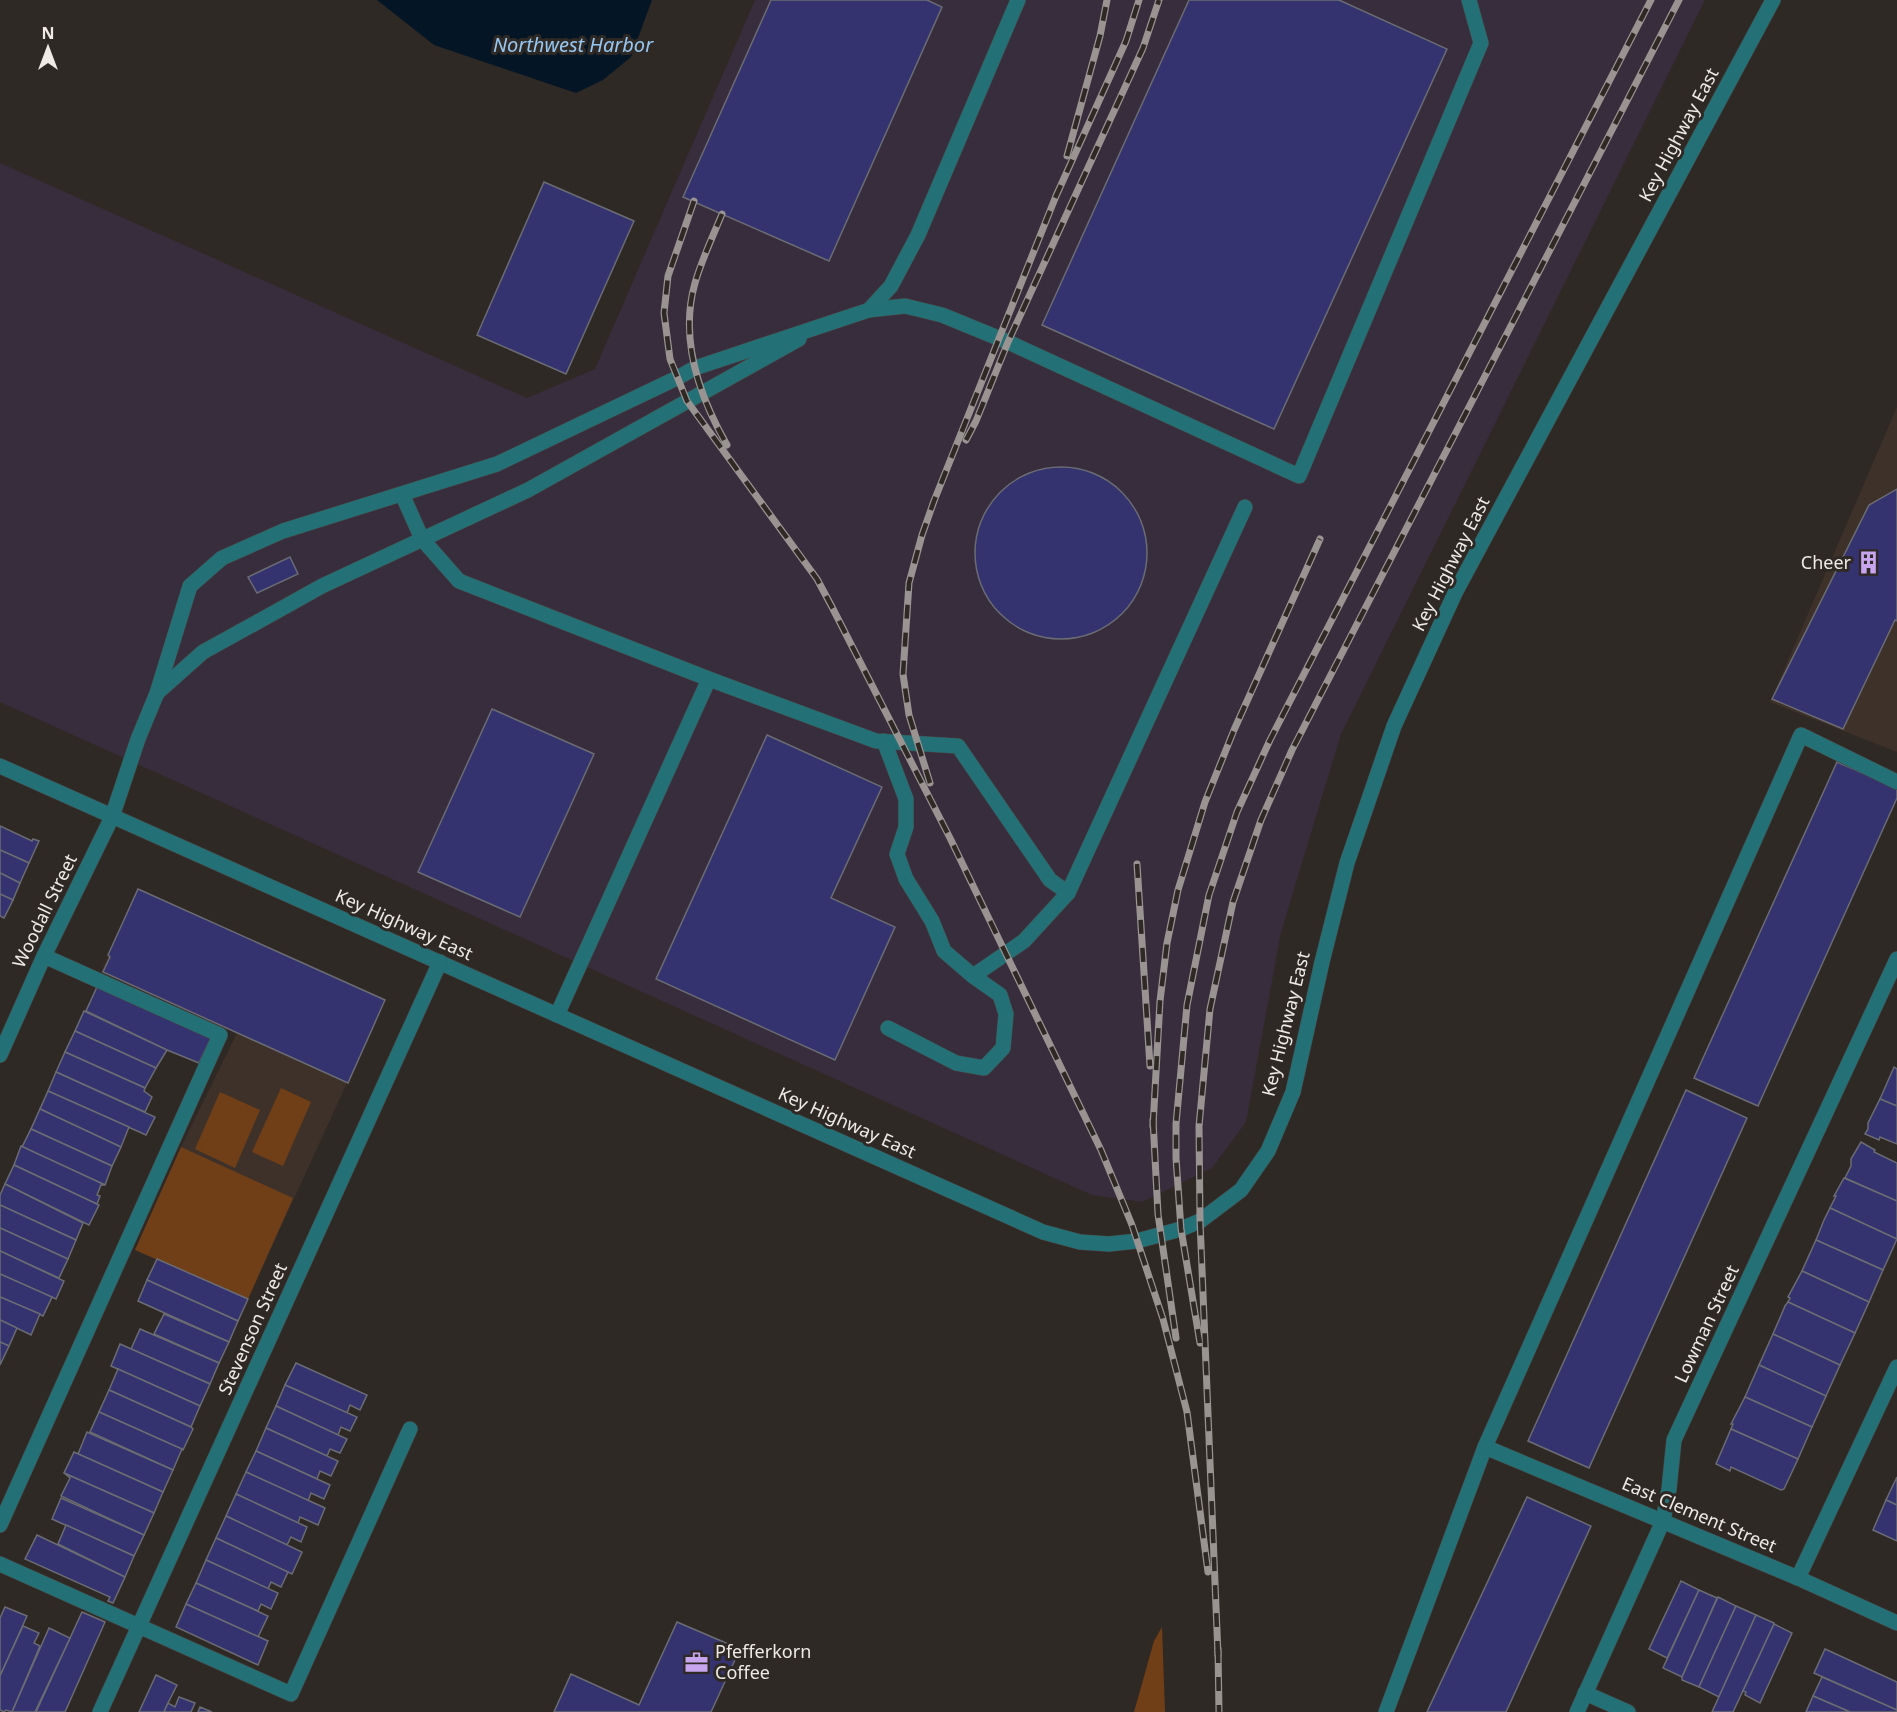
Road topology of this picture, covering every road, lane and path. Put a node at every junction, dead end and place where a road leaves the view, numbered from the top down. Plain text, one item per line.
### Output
1 (1018, 0) edge
2 (1469, 0) edge
3 (1773, 0) edge
4 (869, 310) junction
5 (832, 321) junction
6 (402, 494) junction
7 (1245, 507) dead end
8 (422, 539) junction
9 (709, 679) junction
10 (157, 693) junction
11 (884, 741) junction
12 (0, 766) edge
13 (1897, 782) edge
14 (112, 817) junction
15 (1068, 893) junction
16 (44, 956) junction
17 (1897, 959) edge
18 (440, 962) junction
19 (972, 976) junction
20 (557, 1015) junction
21 (888, 1028) dead end
22 (0, 1055) edge
23 (1897, 1367) edge
24 (410, 1429) dead end
25 (1485, 1447) junction
26 (1663, 1521) junction
27 (0, 1525) edge
28 (0, 1564) edge
29 (1798, 1578) junction
30 (1897, 1623) edge
31 (140, 1626) junction
32 (1585, 1693) junction
33 (100, 1712) edge
34 (1386, 1712) edge
35 (1577, 1712) edge
36 (1628, 1712) edge

1 - 4 street
2 - 4 street
3 - 20 street, Key Highway East
4 - 5 street
5 - 6 street, Woodall Street
5 - 8 street
6 - 8 street
6 - 10 street, Woodall Street
7 - 15 street
8 - 9 street
8 - 10 street
9 - 11 street
9 - 20 street
10 - 14 street, Woodall Street
11 - 15 street
11 - 19 street
12 - 14 street, Key Highway East
13 - 25 street
14 - 16 street, Woodall Street
14 - 18 street, Key Highway East
15 - 19 street
16 - 22 street, Woodall Street
16 - 27 street
17 - 26 street, Lowman Street
18 - 20 street, Key Highway East
18 - 31 street, Stevenson Street
19 - 21 street
23 - 29 street
24 - 31 street
25 - 26 street, East Clement Street
25 - 34 street
26 - 29 street, East Clement Street
26 - 32 street, Lowman Street
28 - 31 street
29 - 30 street, East Clement Street
31 - 33 street, Stevenson Street
32 - 35 street, Lowman Street
32 - 36 street

